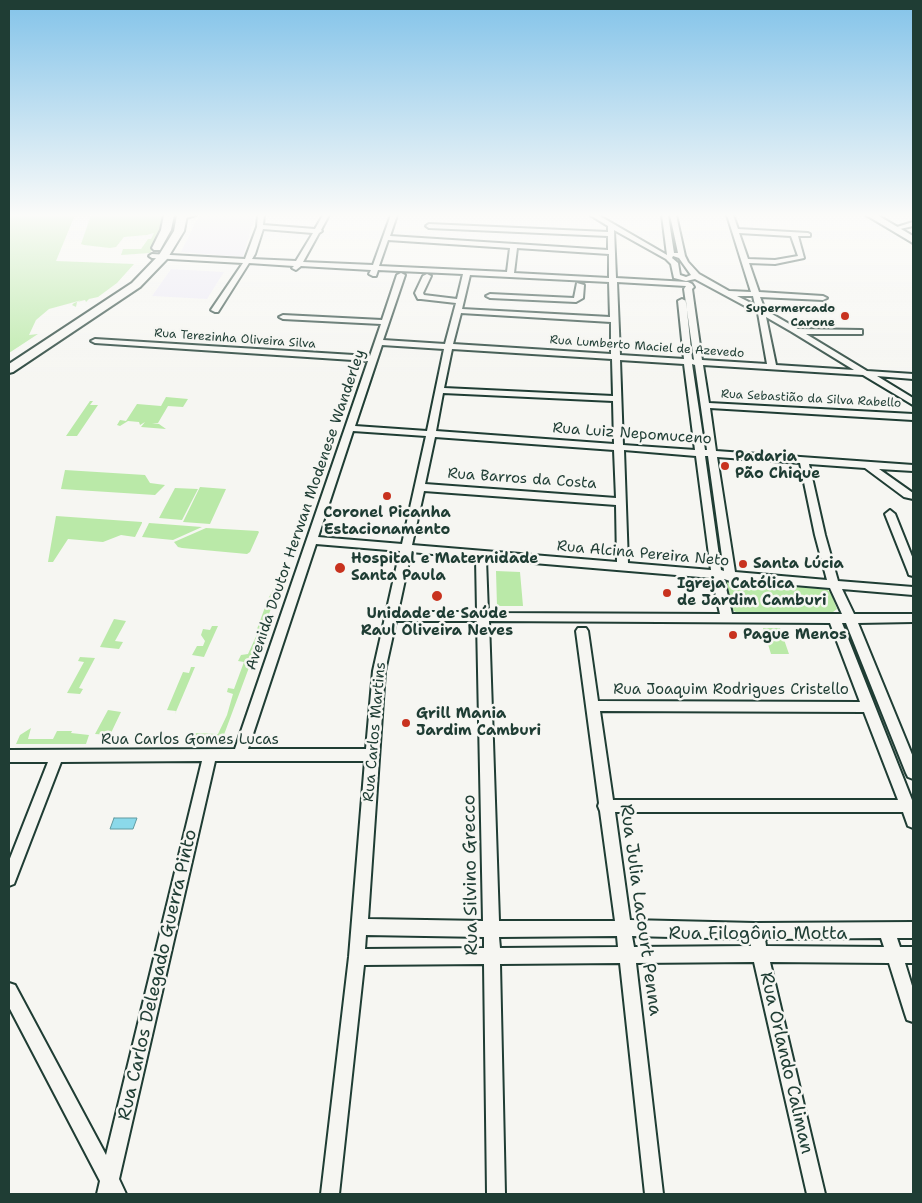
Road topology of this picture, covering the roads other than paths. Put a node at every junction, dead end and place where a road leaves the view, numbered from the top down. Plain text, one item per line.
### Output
1 (140, 271) edge
2 (145, 271) edge
3 (240, 271) edge
4 (361, 271) edge
5 (511, 271) edge
6 (613, 271) edge
7 (676, 271) edge
8 (692, 271) edge
9 (747, 271) edge
10 (374, 272) junction
11 (401, 275) junction
12 (510, 275) junction
13 (427, 276) junction
14 (466, 276) junction
15 (696, 276) junction
16 (613, 284) junction
17 (580, 285) junction
18 (681, 287) junction
19 (729, 293) junction
20 (755, 293) junction
21 (490, 296) dead end
22 (823, 298) dead end
23 (460, 302) junction
24 (215, 310) dead end
25 (457, 311) junction
26 (761, 311) junction
27 (283, 317) dead end
28 (614, 320) junction
29 (385, 322) junction
30 (795, 330) junction
31 (860, 332) dead end
32 (95, 341) dead end
33 (378, 342) junction
34 (448, 347) junction
35 (616, 358) junction
36 (372, 359) junction
37 (9, 360) edge
38 (693, 363) junction
39 (772, 367) junction
40 (9, 369) edge
41 (864, 372) junction
42 (913, 376) edge
43 (439, 390) junction
44 (618, 399) junction
45 (913, 402) edge
46 (706, 405) junction
47 (913, 417) edge
48 (348, 428) junction
49 (430, 435) junction
50 (620, 447) junction
51 (702, 454) junction
52 (713, 455) junction
53 (804, 461) junction
54 (868, 465) junction
55 (913, 468) edge
56 (420, 487) junction
57 (913, 496) edge
58 (622, 502) junction
59 (890, 514) dead end
60 (311, 540) junction
61 (908, 548) edge
62 (406, 549) junction
63 (482, 555) junction
64 (623, 566) junction
65 (913, 572) edge
66 (717, 575) junction
67 (730, 577) junction
68 (834, 585) junction
69 (913, 591) edge
70 (391, 616) junction
71 (484, 618) junction
72 (727, 618) junction
73 (834, 618) junction
74 (850, 618) junction
75 (913, 618) edge
76 (582, 631) dead end
77 (592, 706) junction
78 (869, 707) junction
79 (372, 755) junction
80 (9, 756) edge
81 (210, 756) junction
82 (239, 756) junction
83 (56, 757) junction
84 (913, 773) edge
85 (605, 806) junction
86 (910, 806) edge
87 (913, 821) edge
88 (9, 879) edge
89 (358, 927) junction
90 (491, 929) junction
91 (624, 929) junction
92 (886, 929) junction
93 (913, 930) edge
94 (755, 932) junction
95 (761, 954) junction
96 (894, 954) junction
97 (626, 955) junction
98 (913, 955) edge
99 (357, 957) junction
100 (492, 957) junction
101 (9, 991) edge
102 (913, 1014) edge
103 (111, 1190) edge
104 (330, 1194) edge
105 (496, 1194) edge
106 (654, 1194) edge
107 (816, 1194) edge

1 - 37 main road
2 - 40 main road
3 - 24 street
4 - 10 street
5 - 12 street
6 - 16 street
7 - 18 street
8 - 15 street
9 - 20 street
10 - 11 street
10 - 14 street
11 - 13 street
11 - 29 street, Avenida Doutor Herwan Modenese Wanderley
12 - 14 street
12 - 16 street
13 - 14 street
13 - 23 street
14 - 17 street
14 - 23 street, Rua Carlos Martins
15 - 18 street
15 - 19 street
16 - 17 street
16 - 18 street
16 - 28 street
17 - 21 street
18 - 38 street
19 - 20 street
19 - 26 street
20 - 22 street
20 - 26 street
23 - 25 street, Rua Carlos Martins
25 - 28 street
25 - 34 street, Rua Carlos Martins
26 - 30 street
26 - 39 street
27 - 29 street
28 - 35 street
29 - 33 street, Avenida Doutor Herwan Modenese Wanderley
30 - 31 street
30 - 41 street
32 - 36 street, Rua Terezinha Oliveira Silva
33 - 34 street, Rua Lumberto Maciel de Azevedo
33 - 36 street, Avenida Doutor Herwan Modenese Wanderley
34 - 35 street, Rua Lumberto Maciel de Azevedo
34 - 43 street, Rua Carlos Martins
35 - 38 street, Rua Lumberto Maciel de Azevedo
35 - 44 street
36 - 48 street, Avenida Doutor Herwan Modenese Wanderley
38 - 39 street, Rua Lumberto Maciel de Azevedo
38 - 46 street
38 - 51 street
39 - 41 street, Rua Lumberto Maciel de Azevedo
41 - 42 street, Rua Lumberto Maciel de Azevedo
41 - 45 street
43 - 44 street
43 - 49 street, Rua Carlos Martins
44 - 50 street
46 - 47 street, Rua Sebastião da Silva Rabello
46 - 52 street
48 - 49 street, Rua Luiz Nepomuceno
48 - 60 street, Avenida Doutor Herwan Modenese Wanderley
49 - 50 street, Rua Luiz Nepomuceno
49 - 56 street, Rua Carlos Martins
50 - 51 street, Rua Luiz Nepomuceno
50 - 58 street
51 - 52 street, Rua Luiz Nepomuceno
51 - 66 street
52 - 53 street, Rua Luiz Nepomuceno
52 - 67 street
53 - 54 street, Rua Luiz Nepomuceno
53 - 68 street
54 - 55 street, Rua Luiz Nepomuceno
54 - 57 street
56 - 58 street, Rua Barros da Costa
56 - 62 street, Rua Carlos Martins
58 - 64 street
59 - 61 street
60 - 62 street, Rua Alcina Pereira Neto
60 - 82 street, Avenida Doutor Herwan Modenese Wanderley
61 - 65 street
62 - 63 street, Rua Alcina Pereira Neto
62 - 70 street, Rua Carlos Martins
63 - 64 street, Rua Alcina Pereira Neto
63 - 71 street, Rua Silvino Grecco
64 - 66 street, Rua Alcina Pereira Neto
66 - 67 street, Rua Alcina Pereira Neto
66 - 72 street
67 - 68 street, Rua Alcina Pereira Neto
68 - 69 street, Rua Alcina Pereira Neto
68 - 74 street
70 - 71 street
70 - 79 street, Rua Carlos Martins
71 - 72 street
71 - 90 street, Rua Silvino Grecco
72 - 73 street
73 - 74 street
73 - 78 street
74 - 75 street
74 - 84 street
76 - 77 street, Rua Julia Lacourt Penna
77 - 78 street, Rua Joaquim Rodrigues Cristello
77 - 85 street, Rua Julia Lacourt Penna
78 - 86 street
79 - 82 street, Rua Carlos Gomes Lucas
79 - 89 street, Rua Carlos Martins
80 - 83 street, Rua Carlos Gomes Lucas
81 - 82 street, Rua Carlos Gomes Lucas
81 - 83 street, Rua Carlos Gomes Lucas
81 - 103 street, Rua Carlos Delegado Guerra Pinto
83 - 88 street
85 - 86 street
85 - 91 street, Rua Julia Lacourt Penna
86 - 87 street
89 - 90 street, Rua Filogônio Motta
89 - 99 street, Rua Carlos Martins
90 - 91 street, Rua Filogônio Motta
90 - 100 street, Rua Silvino Grecco
91 - 94 street, Rua Filogônio Motta
91 - 97 street, Rua Julia Lacourt Penna
92 - 93 street, Rua Filogônio Motta
92 - 94 street, Rua Filogônio Motta
92 - 96 street
94 - 95 street, Rua Orlando Caliman
95 - 96 street, Rua Filogônio Motta
95 - 97 street, Rua Filogônio Motta
95 - 107 street, Rua Orlando Caliman
96 - 98 street, Rua Filogônio Motta
96 - 102 street
97 - 100 street, Rua Filogônio Motta
97 - 106 street, Rua Julia Lacourt Penna
99 - 100 street, Rua Filogônio Motta
99 - 104 street, Rua Carlos Martins
100 - 105 street, Rua Silvino Grecco
101 - 103 street

